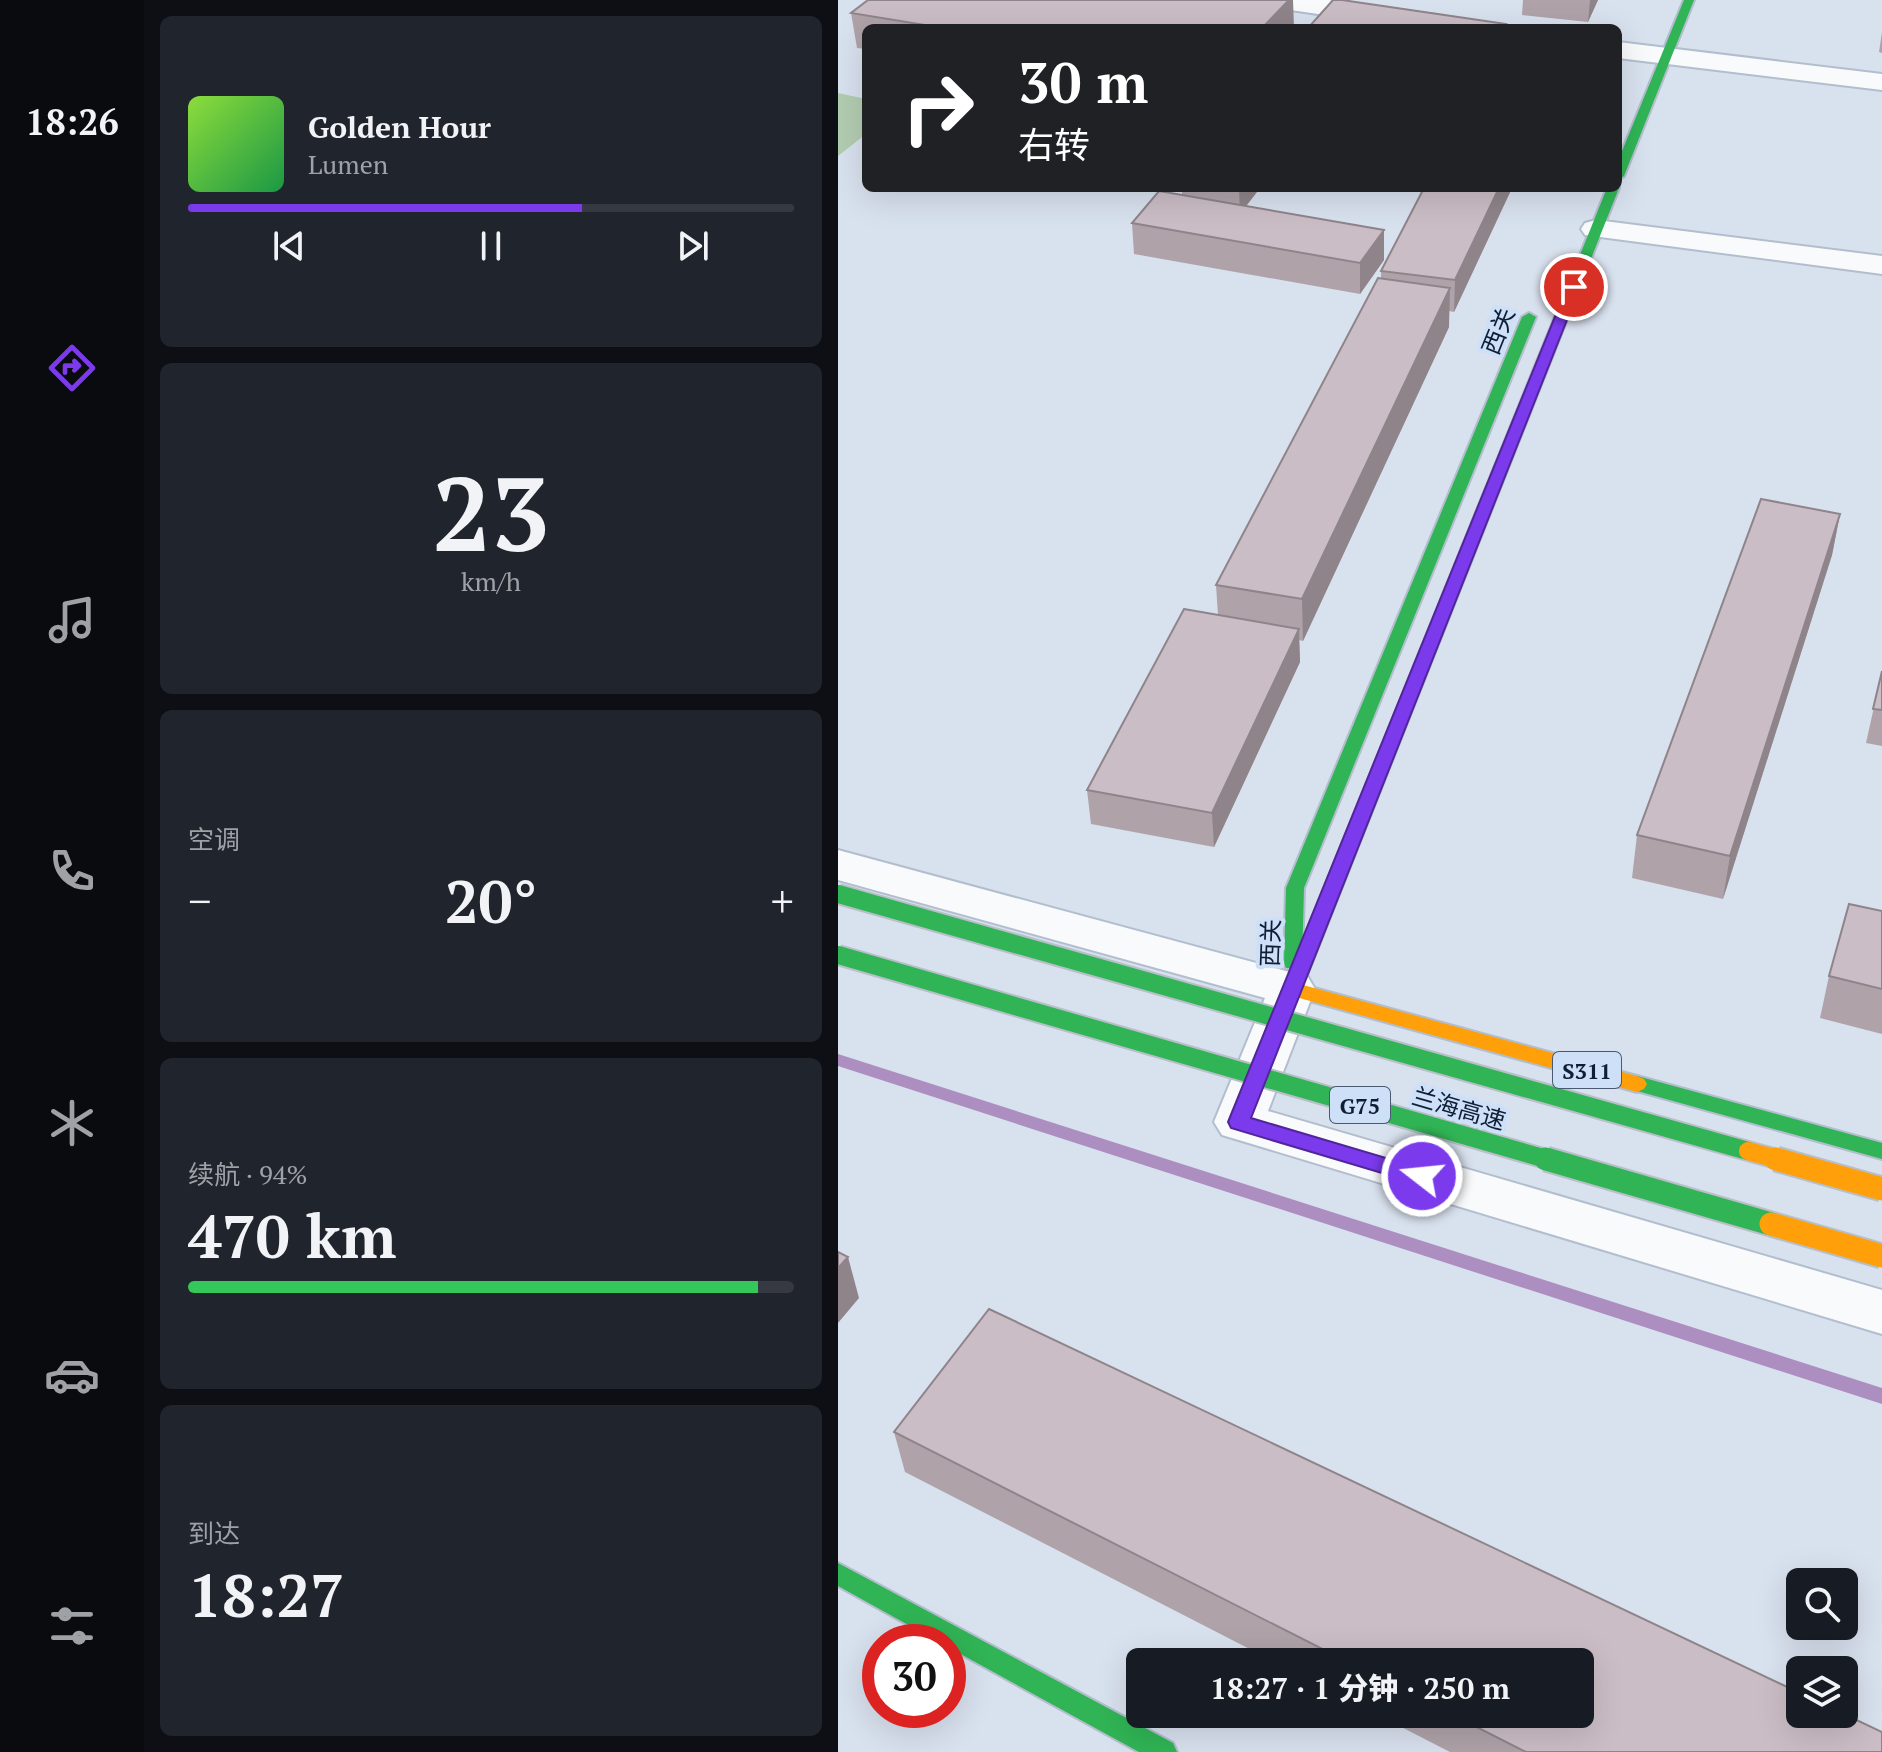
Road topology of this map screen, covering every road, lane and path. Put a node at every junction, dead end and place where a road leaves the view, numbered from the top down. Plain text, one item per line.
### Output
1 (1277, 0) edge
2 (1689, 0) edge
3 (1439, 24) edge
4 (1633, 52) edge
5 (1665, 57) junction
6 (1882, 82) edge
7 (1622, 166) edge
8 (1611, 192) edge
9 (1596, 229) junction
10 (1882, 265) edge
11 (1534, 305) dead end
12 (838, 865) edge
13 (838, 894) edge
14 (838, 955) edge
15 (1292, 989) junction
16 (1882, 1151) edge
17 (1882, 1189) edge
18 (1882, 1256) edge
19 (1882, 1312) edge
20 (838, 1574) edge
21 (1164, 1752) edge

1 - 3 street
2 - 5 main road
4 - 5 street
5 - 6 street
5 - 7 main road
8 - 9 main road, 西关
9 - 10 street
9 - 15 main road, 西关
11 - 15 main road, 西关
12 - 15 street
13 - 17 main road, 兰海高速 / G75, bridge
14 - 18 main road, 兰海高速 / G75, bridge
15 - 16 main road, S311
15 - 19 street
20 - 21 main road

